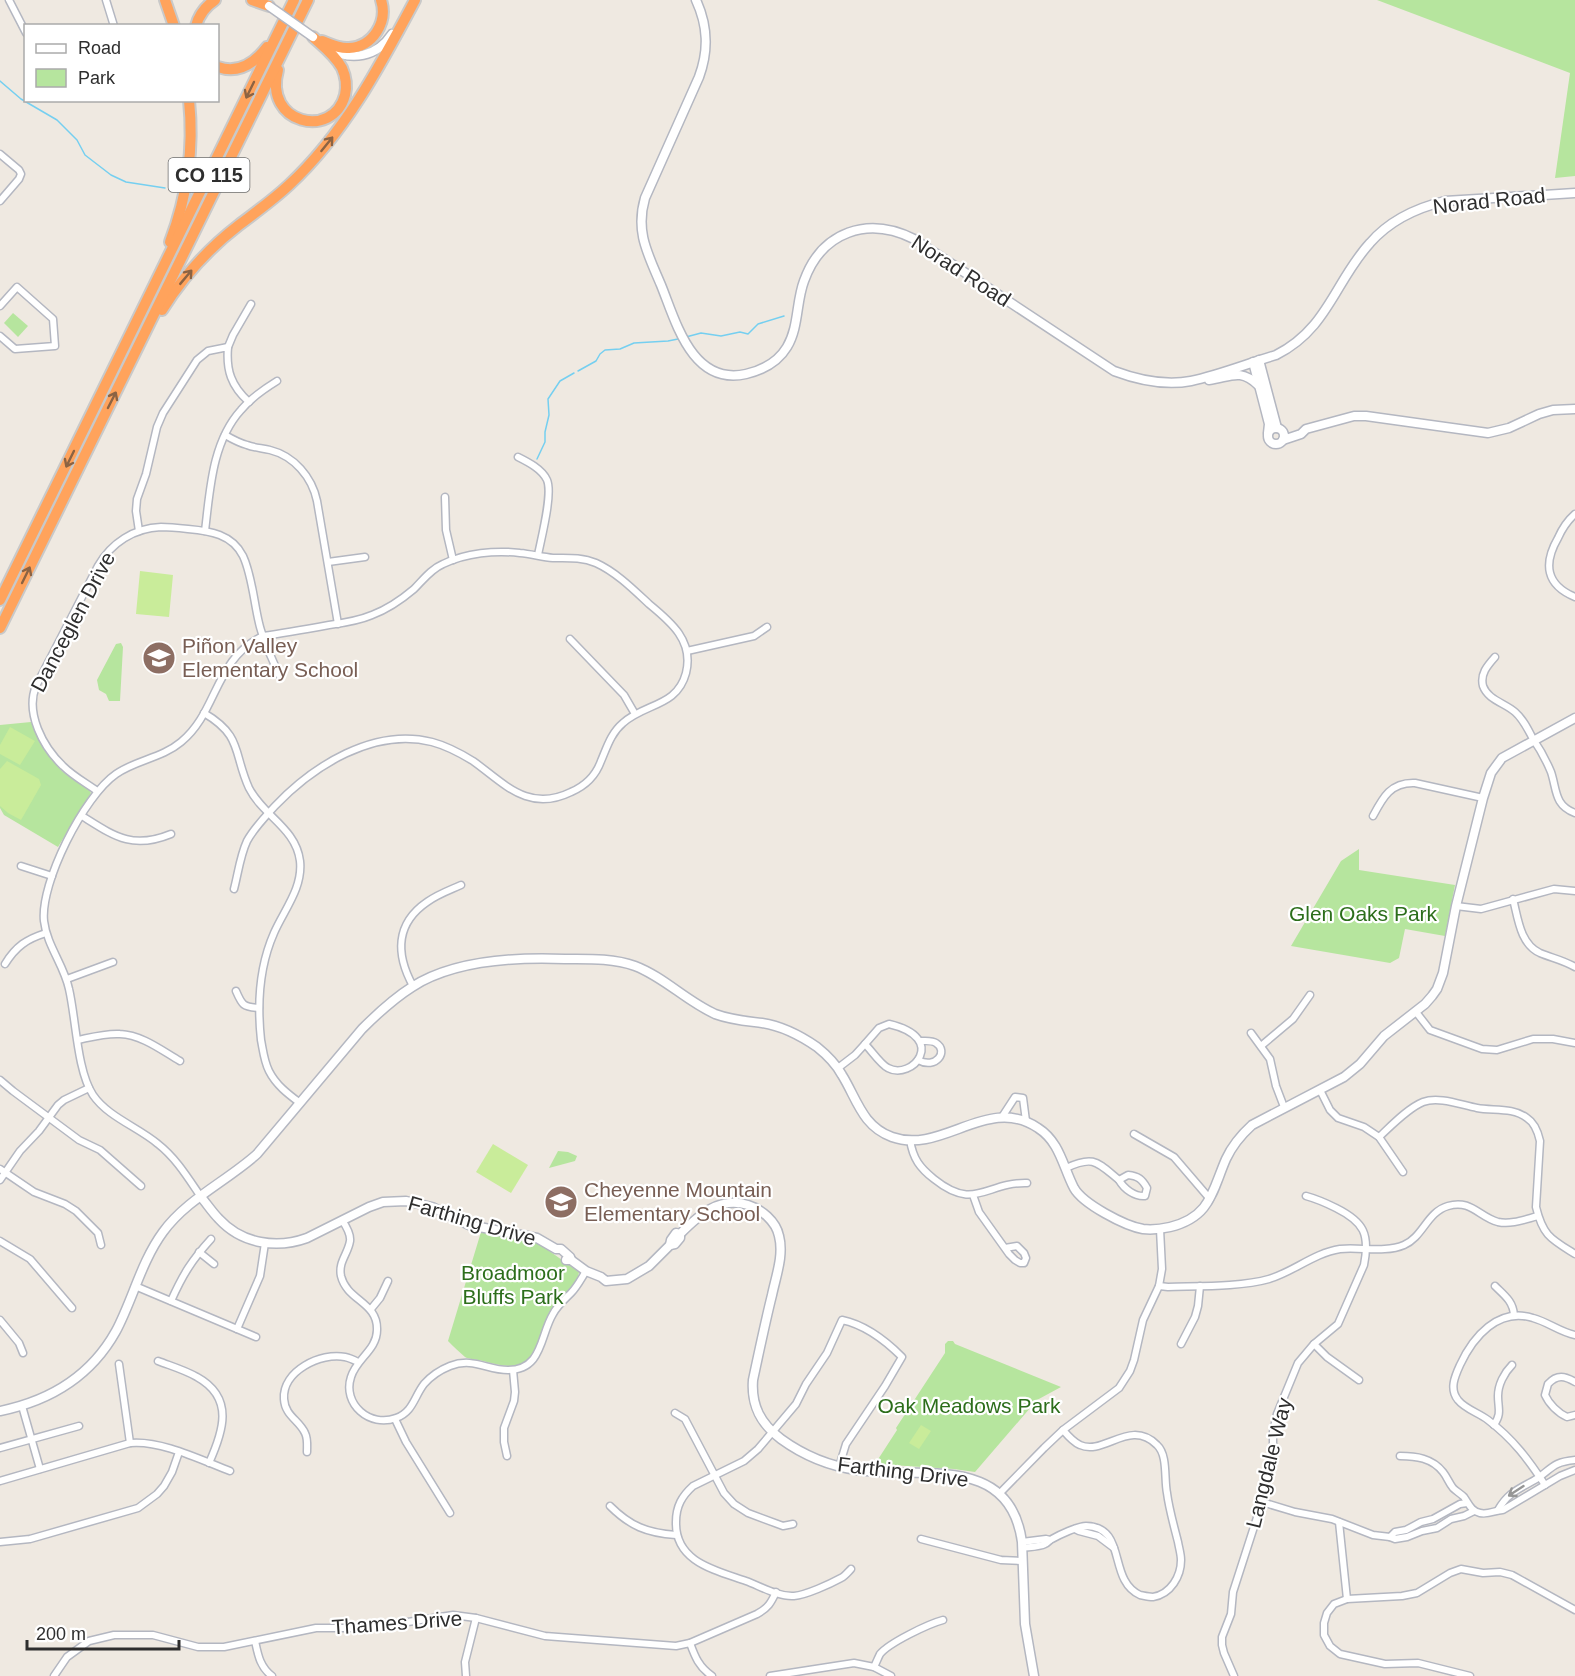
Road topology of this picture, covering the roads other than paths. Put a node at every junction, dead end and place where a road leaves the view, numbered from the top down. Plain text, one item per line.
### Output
1 (9, 0) edge
2 (106, 0) edge
3 (165, 0) edge
4 (215, 0) edge
5 (252, 0) edge
6 (310, 0) edge
7 (381, 0) edge
8 (414, 0) edge
9 (696, 0) edge
10 (264, 2) edge
11 (292, 3) edge
12 (113, 24) edge
13 (173, 24) edge
14 (197, 24) edge
15 (282, 25) junction
16 (24, 29) edge
17 (293, 32) junction
18 (313, 37) junction
19 (219, 67) edge
20 (189, 102) edge
21 (0, 154) edge
22 (1575, 193) edge
23 (0, 201) edge
24 (251, 304) dead end
25 (0, 306) edge
26 (0, 336) edge
27 (228, 347) junction
28 (123, 350) junction
29 (1256, 361) junction
30 (131, 362) junction
31 (277, 381) dead end
32 (1191, 381) junction
33 (1259, 386) junction
34 (249, 402) junction
35 (1575, 409) edge
36 (1268, 433) junction
37 (1281, 433) junction
38 (225, 435) junction
39 (518, 457) dead end
40 (445, 497) dead end
41 (1575, 514) edge
42 (139, 531) junction
43 (205, 531) junction
44 (538, 555) junction
45 (365, 557) dead end
46 (453, 560) junction
47 (328, 562) junction
48 (1575, 597) edge
49 (0, 600) edge
50 (338, 624) junction
51 (767, 627) dead end
52 (0, 628) edge
53 (263, 636) junction
54 (570, 639) dead end
55 (687, 651) junction
56 (1495, 657) dead end
57 (279, 675) dead end
58 (204, 713) junction
59 (635, 714) junction
60 (1575, 718) edge
61 (1534, 739) junction
62 (97, 791) junction
63 (1483, 798) junction
64 (268, 813) junction
65 (1575, 813) edge
66 (82, 816) junction
67 (1373, 816) dead end
68 (171, 834) dead end
69 (21, 866) dead end
70 (52, 876) junction
71 (462, 885) dead end
72 (234, 890) dead end
73 (1575, 891) edge
74 (1513, 900) junction
75 (1456, 906) junction
76 (46, 933) junction
77 (113, 962) dead end
78 (5, 964) dead end
79 (1575, 967) edge
80 (67, 978) junction
81 (413, 986) junction
82 (236, 991) dead end
83 (1310, 995) dead end
84 (259, 1008) junction
85 (1416, 1011) junction
86 (1251, 1033) dead end
87 (78, 1040) junction
88 (920, 1041) junction
89 (1575, 1043) edge
90 (865, 1044) junction
91 (1261, 1046) junction
92 (180, 1060) dead end
93 (918, 1060) junction
94 (837, 1068) junction
95 (0, 1080) edge
96 (89, 1088) junction
97 (1320, 1090) junction
98 (300, 1103) junction
99 (1284, 1107) junction
100 (48, 1117) junction
101 (1002, 1117) junction
102 (1026, 1121) junction
103 (1134, 1134) dead end
104 (1379, 1137) junction
105 (910, 1140) junction
106 (1066, 1168) junction
107 (3, 1171) edge
108 (1403, 1173) dead end
109 (0, 1180) edge
110 (1119, 1180) junction
111 (1027, 1183) dead end
112 (141, 1186) dead end
113 (973, 1195) junction
114 (1306, 1196) dead end
115 (201, 1197) junction
116 (1210, 1199) junction
117 (1538, 1216) junction
118 (342, 1220) junction
119 (1160, 1229) junction
120 (211, 1239) dead end
121 (0, 1241) edge
122 (265, 1243) junction
123 (101, 1245) dead end
124 (1005, 1248) dead end
125 (1366, 1248) junction
126 (199, 1252) junction
127 (1575, 1254) edge
128 (214, 1264) dead end
129 (586, 1271) junction
130 (388, 1281) dead end
131 (135, 1286) junction
132 (1159, 1286) junction
133 (1200, 1286) junction
134 (1495, 1286) dead end
135 (171, 1301) junction
136 (72, 1308) dead end
137 (371, 1309) junction
138 (1514, 1315) junction
139 (0, 1320) edge
140 (237, 1329) junction
141 (1575, 1335) edge
142 (256, 1337) dead end
143 (1181, 1344) dead end
144 (1314, 1344) junction
145 (23, 1353) dead end
146 (158, 1361) dead end
147 (358, 1362) junction
148 (119, 1364) dead end
149 (1512, 1365) dead end
150 (513, 1370) junction
151 (1359, 1380) dead end
152 (1575, 1382) edge
153 (22, 1406) junction
154 (0, 1411) edge
155 (675, 1413) dead end
156 (1575, 1415) edge
157 (395, 1419) junction
158 (1494, 1425) junction
159 (79, 1426) dead end
160 (1063, 1431) junction
161 (772, 1432) junction
162 (32, 1439) junction
163 (130, 1443) junction
164 (0, 1448) edge
165 (179, 1452) junction
166 (308, 1452) dead end
167 (507, 1456) dead end
168 (1400, 1456) dead end
169 (1575, 1460) edge
170 (209, 1463) junction
171 (840, 1467) junction
172 (40, 1469) junction
173 (1575, 1470) edge
174 (230, 1471) dead end
175 (714, 1475) junction
176 (1540, 1477) junction
177 (0, 1480) edge
178 (1545, 1485) junction
179 (999, 1494) junction
180 (1262, 1502) junction
181 (1467, 1503) junction
182 (610, 1506) dead end
183 (1447, 1510) junction
184 (1498, 1510) junction
185 (1474, 1511) junction
186 (450, 1513) dead end
187 (1451, 1519) junction
188 (1339, 1522) junction
189 (793, 1524) dead end
190 (676, 1535) junction
191 (1390, 1537) junction
192 (921, 1539) dead end
193 (0, 1542) edge
194 (1022, 1545) junction
195 (1022, 1561) junction
196 (851, 1569) dead end
197 (776, 1592) junction
198 (1347, 1599) junction
199 (1575, 1610) edge
200 (476, 1618) junction
201 (943, 1620) dead end
202 (255, 1641) junction
203 (690, 1643) junction
204 (874, 1667) junction
205 (54, 1676) edge
206 (272, 1676) edge
207 (466, 1676) edge
208 (712, 1676) edge
209 (770, 1676) edge
210 (891, 1676) edge
211 (1034, 1676) edge
212 (1234, 1676) edge
213 (1470, 1676) edge

1 - 16 street
2 - 12 street
3 - 13 highway
4 - 14 highway
5 - 10 highway
6 - 17 highway, CO 115
7 - 18 highway
8 - 18 street
30 -> 8 highway
9 - 32 street, Norad Road
10 - 18 street, bridge
11 - 15 highway, CO 115
15 - 19 highway
15 -> 28 highway, CO 115
17 - 18 highway
17 - 30 highway, CO 115
20 - 28 highway
21 - 23 street
22 - 29 street, Norad Road
24 - 27 street
25 - 26 street
27 - 34 street
27 - 42 street
28 -> 49 highway, CO 115
29 - 32 street, Norad Road
29 - 33 street
29 - 37 street
52 -> 30 highway, CO 115
31 - 34 street
32 - 33 street
33 - 36 street
34 - 38 street
35 - 37 street
36 - 37 street
36 - 37 street
38 - 43 street
38 - 47 street
39 - 44 street
40 - 46 street
41 - 48 street
42 - 43 street, Danceglen Drive
42 - 62 street, Danceglen Drive
43 - 53 street, Danceglen Drive
44 - 46 street, Farthing Drive
44 - 55 street, Farthing Drive
45 - 47 street
46 - 50 street, Farthing Drive
47 - 50 street
50 - 53 street, Farthing Drive
51 - 55 street
53 - 57 street, Danceglen Drive
53 - 58 street, Farthing Drive
54 - 59 street
55 - 59 street
56 - 61 street
58 - 62 street, Farthing Drive
58 - 64 street
59 - 64 street
60 - 61 street
61 - 63 street
61 - 65 street
62 - 66 street, Farthing Drive
63 - 67 street
63 - 75 street
64 - 72 street
64 - 84 street
66 - 68 street
66 - 70 street, Farthing Drive
69 - 70 street
70 - 76 street, Farthing Drive
71 - 81 street
73 - 74 street
74 - 75 street
74 - 79 street
75 - 85 street
76 - 78 street
76 - 80 street, Farthing Drive
77 - 80 street
80 - 87 street, Farthing Drive
81 - 94 street
81 - 98 street
82 - 84 street
83 - 91 street
84 - 98 street
85 - 89 street
85 - 97 street
86 - 91 street
87 - 92 street
87 - 96 street, Farthing Drive
88 - 90 street
88 - 93 street
88 - 93 street
90 - 93 street
90 - 94 street
91 - 99 street
94 - 105 street
95 - 100 street
96 - 100 street
96 - 115 street, Farthing Drive
97 - 99 street
97 - 104 street
98 - 115 street
99 - 116 street
100 - 107 street
100 - 112 street
101 - 102 street
101 - 102 street
101 - 105 street
102 - 106 street
103 - 116 street
104 - 108 street
104 - 117 street
105 - 113 street
106 - 110 street
106 - 119 street
107 - 109 street
107 - 123 street
110 - 110 street
111 - 113 street
113 - 124 street
114 - 125 street
115 - 122 street, Farthing Drive
115 - 131 street
116 - 119 street
117 - 125 street
117 - 127 street
118 - 122 street, Farthing Drive
118 - 129 street, Farthing Drive
118 - 137 street
119 - 132 street
120 - 126 street
121 - 136 street
122 - 140 street
125 - 133 street
125 - 144 street, Langdale Way
126 - 128 street
126 - 135 street
129 - 150 street
129 - 161 street, Farthing Drive
130 - 137 street
131 - 135 street
131 - 153 street
132 - 133 street
132 - 160 street
133 - 143 street
134 - 138 street
135 - 140 street
137 - 147 street
138 - 141 street
138 - 158 street
139 - 145 street
140 - 142 street
144 - 151 street
144 - 180 street, Langdale Way
146 - 170 street
147 - 157 street
147 - 166 street
148 - 163 street
149 - 158 street
150 - 157 street
150 - 167 street
152 - 156 street
153 - 154 street
153 - 162 street
155 - 175 street
157 - 186 street
158 - 176 street
159 - 162 street
160 - 179 street
160 - 194 street
161 - 171 street, Farthing Drive
161 - 171 street
161 - 175 street
162 - 164 street
162 - 172 street
163 - 165 street
163 - 172 street
165 - 170 street
165 - 193 street
168 - 181 street
169 - 176 street
170 - 174 street
171 - 179 street, Farthing Drive
172 - 177 street
173 - 178 street
175 - 189 street
175 - 190 street
176 - 178 street
176 -> 184 street
178 - 184 street
179 - 194 street, Farthing Drive
180 - 188 street
180 - 212 street, Langdale Way
181 - 183 street
181 - 185 street
182 - 190 street
183 - 187 street
183 - 191 street
184 - 185 street
185 - 187 street
187 - 191 street
188 - 191 street
188 - 198 street
190 - 197 street
192 - 195 street
194 - 195 street, Farthing Drive
195 - 211 street, Farthing Drive
196 - 197 street
197 - 203 street, Thames Drive
198 - 199 street
198 - 213 street
200 - 202 street, Thames Drive
200 - 203 street, Thames Drive
200 - 207 street
201 - 204 street
202 - 205 street, Thames Drive
202 - 206 street
203 - 208 street
204 - 209 street
204 - 210 street

